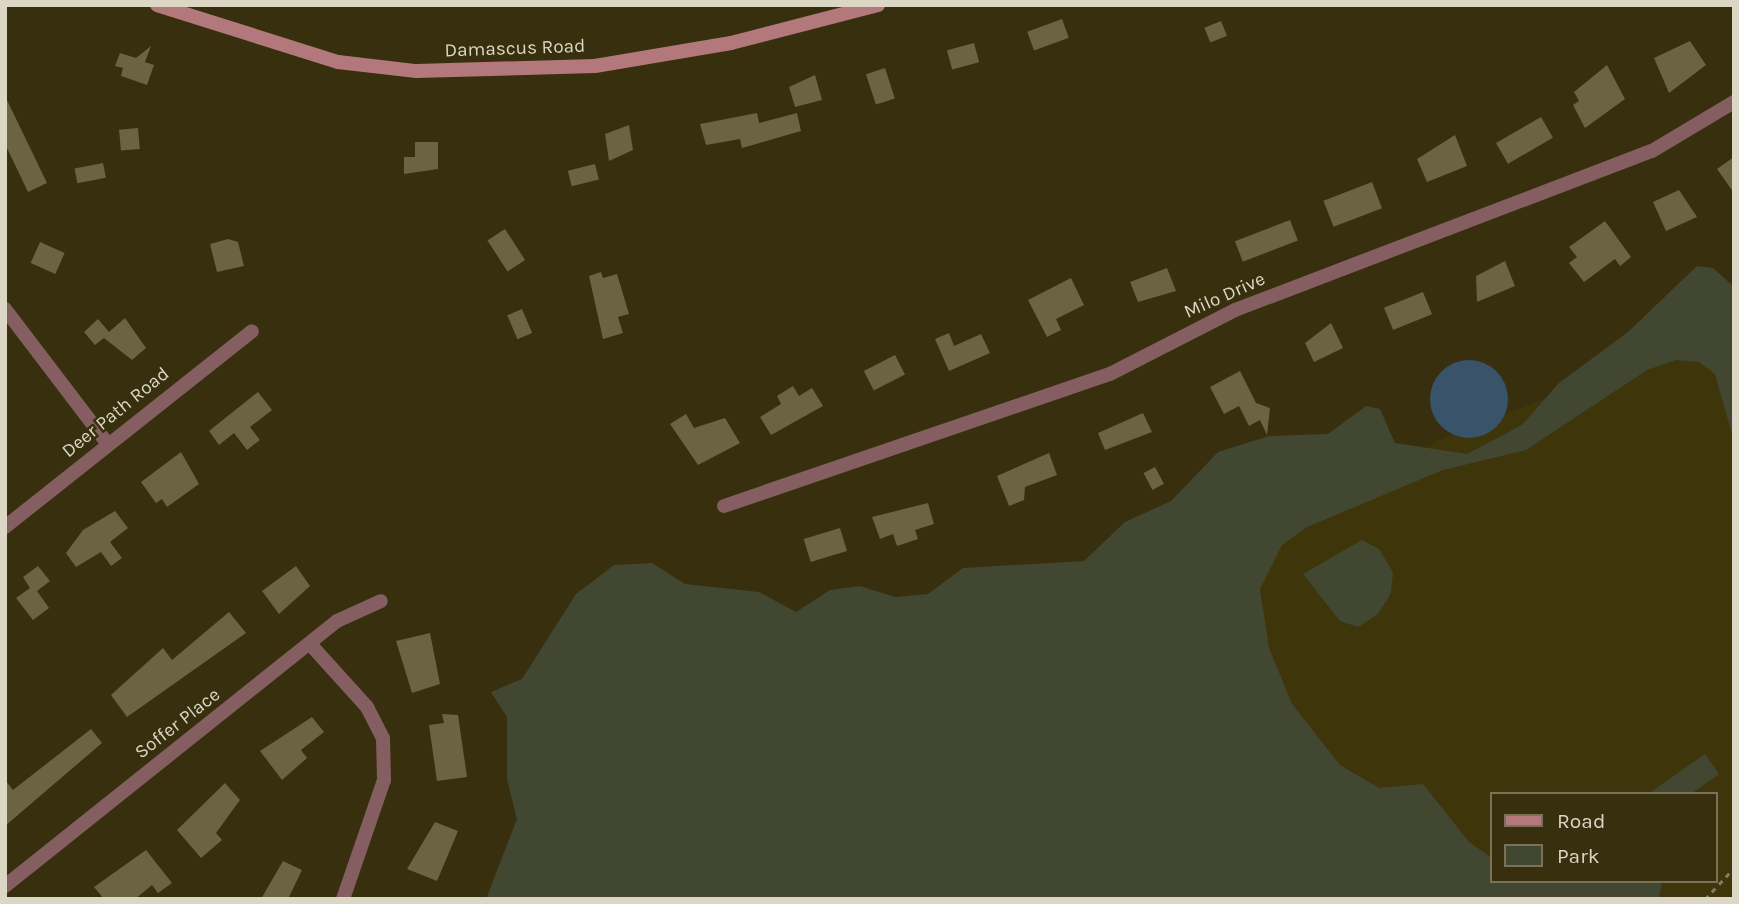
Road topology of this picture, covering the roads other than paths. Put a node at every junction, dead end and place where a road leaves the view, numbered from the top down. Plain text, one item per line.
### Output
1 (157, 5) edge
2 (878, 5) edge
3 (1734, 102) edge
4 (5, 309) edge
5 (251, 331) dead end
6 (108, 444) junction
7 (724, 506) dead end
8 (5, 527) edge
9 (381, 601) dead end
10 (310, 644) junction
11 (5, 886) edge
12 (343, 899) edge

1 - 2 street, Damascus Road
3 - 7 street, Milo Drive
4 - 6 street
5 - 6 street, Deer Path Road
6 - 8 street, Deer Path Road
9 - 10 street, Soffer Place
10 - 11 street, Soffer Place
10 - 12 street

